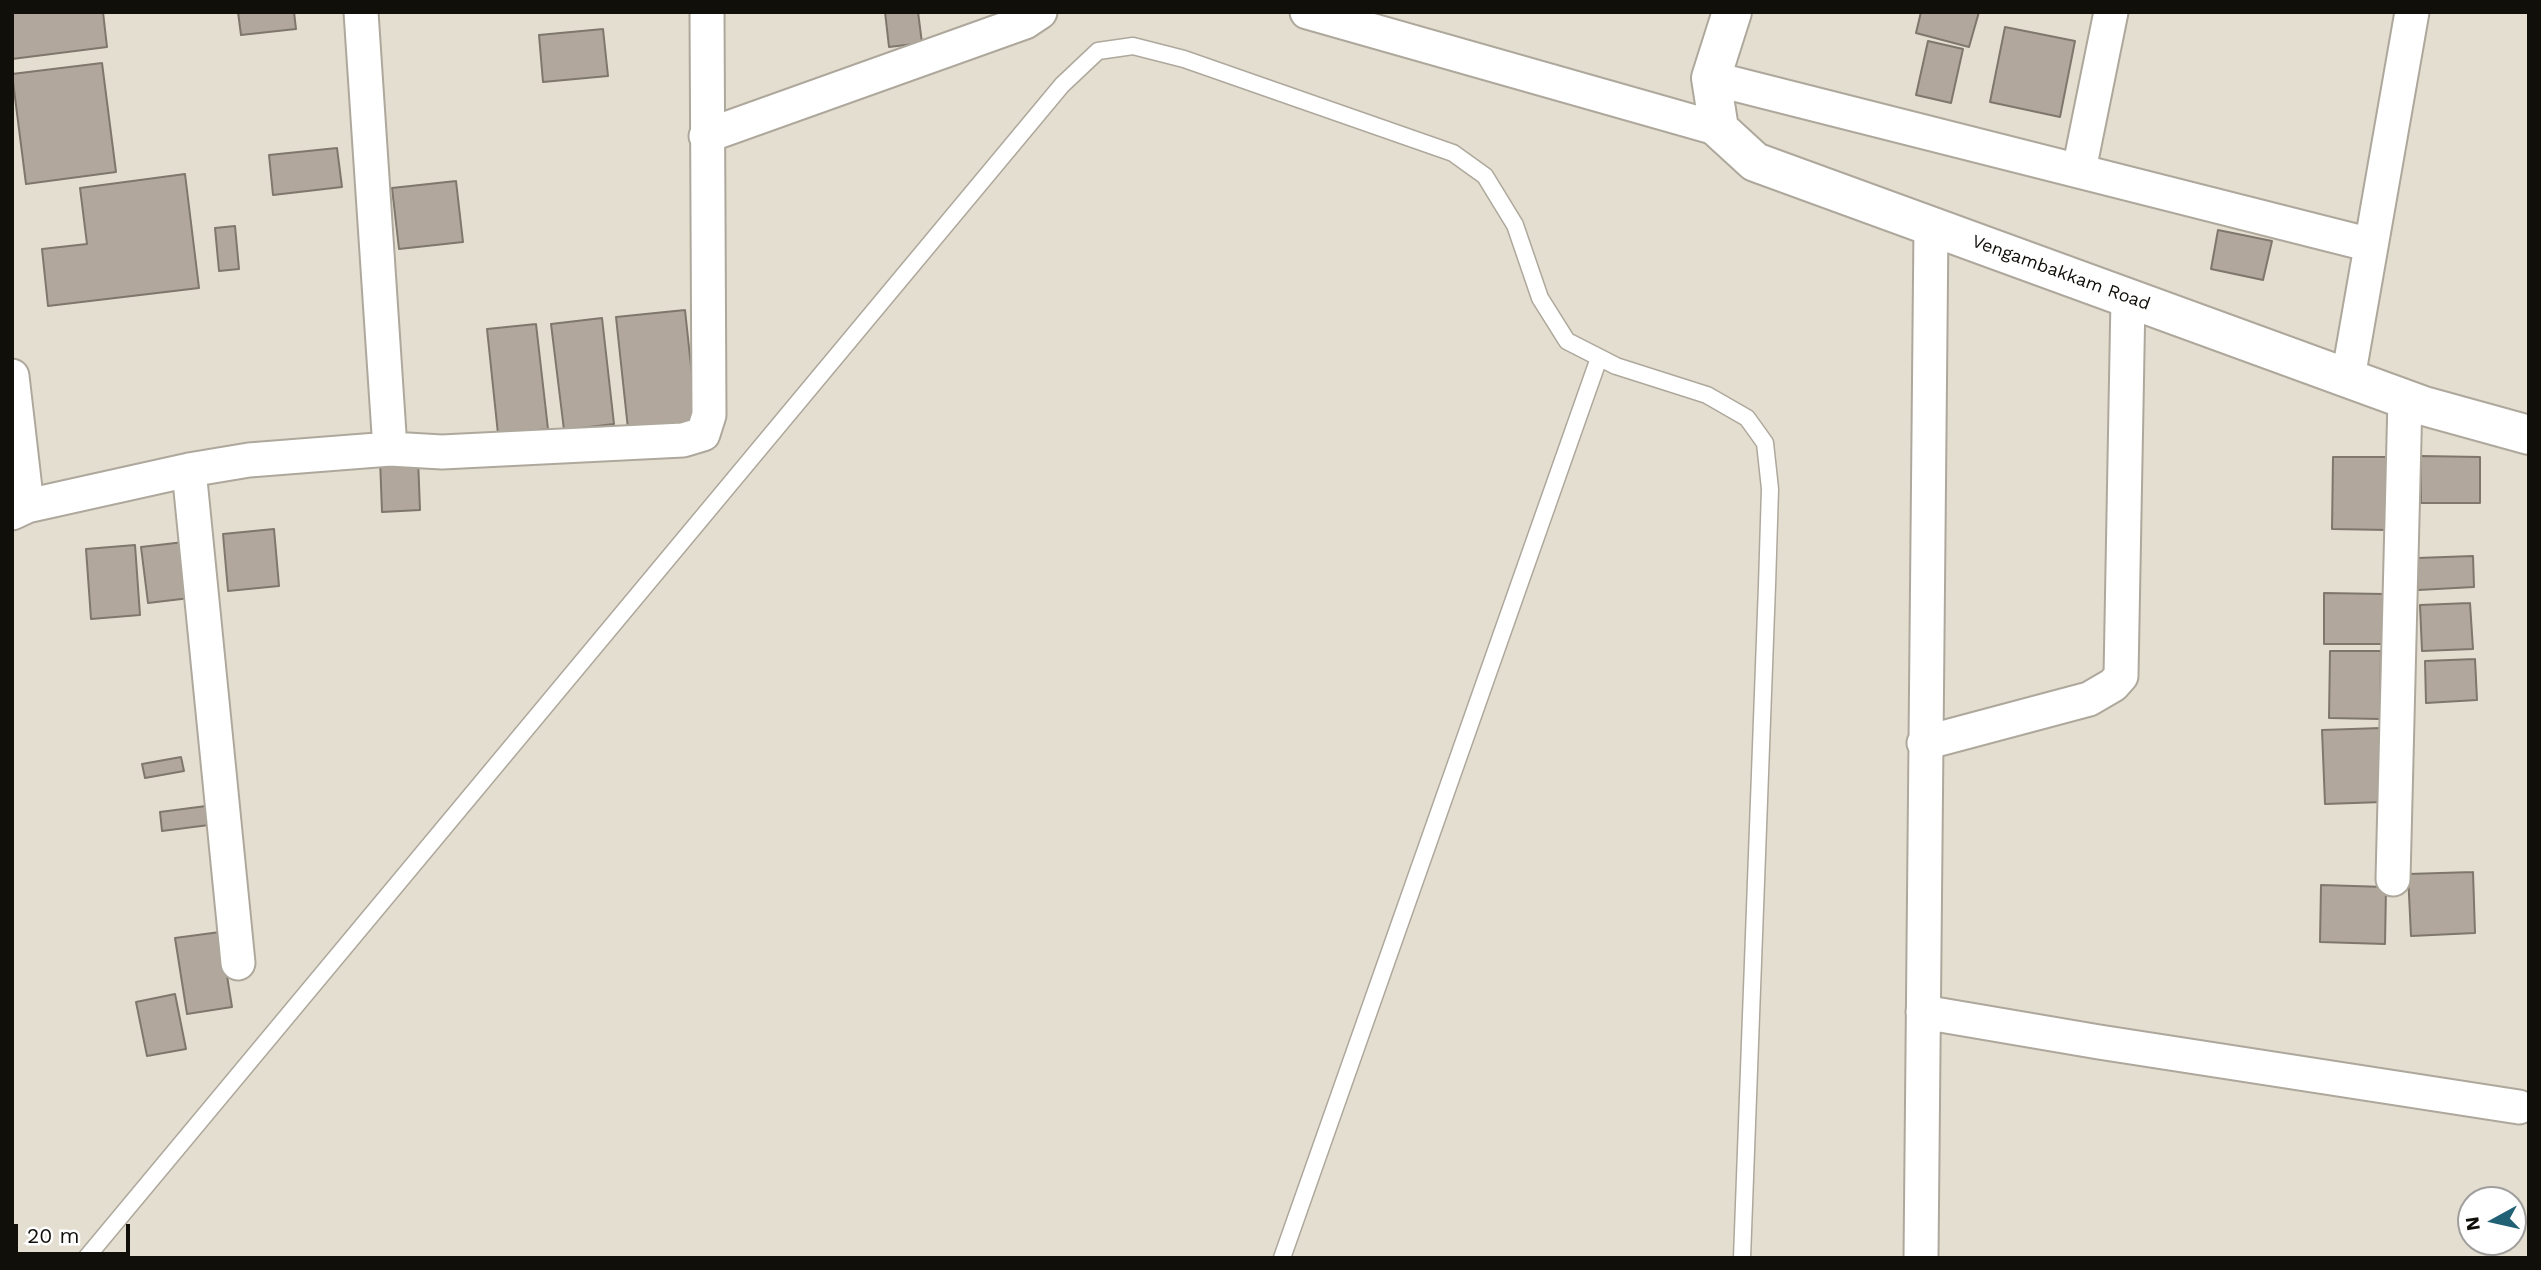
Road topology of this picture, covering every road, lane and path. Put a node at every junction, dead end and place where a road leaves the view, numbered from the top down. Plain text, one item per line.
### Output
1 (361, 12) edge
2 (707, 12) edge
3 (1040, 12) edge
4 (1307, 12) edge
5 (1732, 12) edge
6 (2110, 12) edge
7 (2412, 12) edge
8 (1711, 78) junction
9 (1719, 129) junction
10 (706, 136) junction
11 (2079, 170) junction
12 (1931, 226) junction
13 (2371, 246) junction
14 (2128, 298) junction
15 (1600, 358) junction
16 (12, 376) edge
17 (2348, 378) junction
18 (2405, 399) junction
19 (2529, 435) edge
20 (390, 449) junction
21 (189, 470) junction
22 (20, 509) edge
23 (1924, 743) junction
24 (2393, 879) dead end
25 (238, 963) dead end
26 (1923, 1012) junction
27 (2519, 1107) dead end
28 (86, 1258) edge
29 (1282, 1258) edge
30 (1742, 1258) edge
31 (1922, 1258) edge

1 - 20 street
2 - 10 street
3 - 10 street
4 - 9 street
5 - 8 street
6 - 11 street
7 - 13 street
8 - 9 street
8 - 11 street
9 - 12 street, Vengambakkam Road
10 - 20 street
11 - 13 street
12 - 14 street, Vengambakkam Road
12 - 23 street
13 - 17 street
14 - 17 street, Vengambakkam Road
14 - 23 street
15 - 28 lane
15 - 29 lane
15 - 30 lane
16 - 22 street
17 - 18 street, Vengambakkam Road
18 - 19 street, Vengambakkam Road
18 - 24 street
20 - 21 street
21 - 22 street
21 - 25 street
23 - 26 street
26 - 27 street
26 - 31 street

